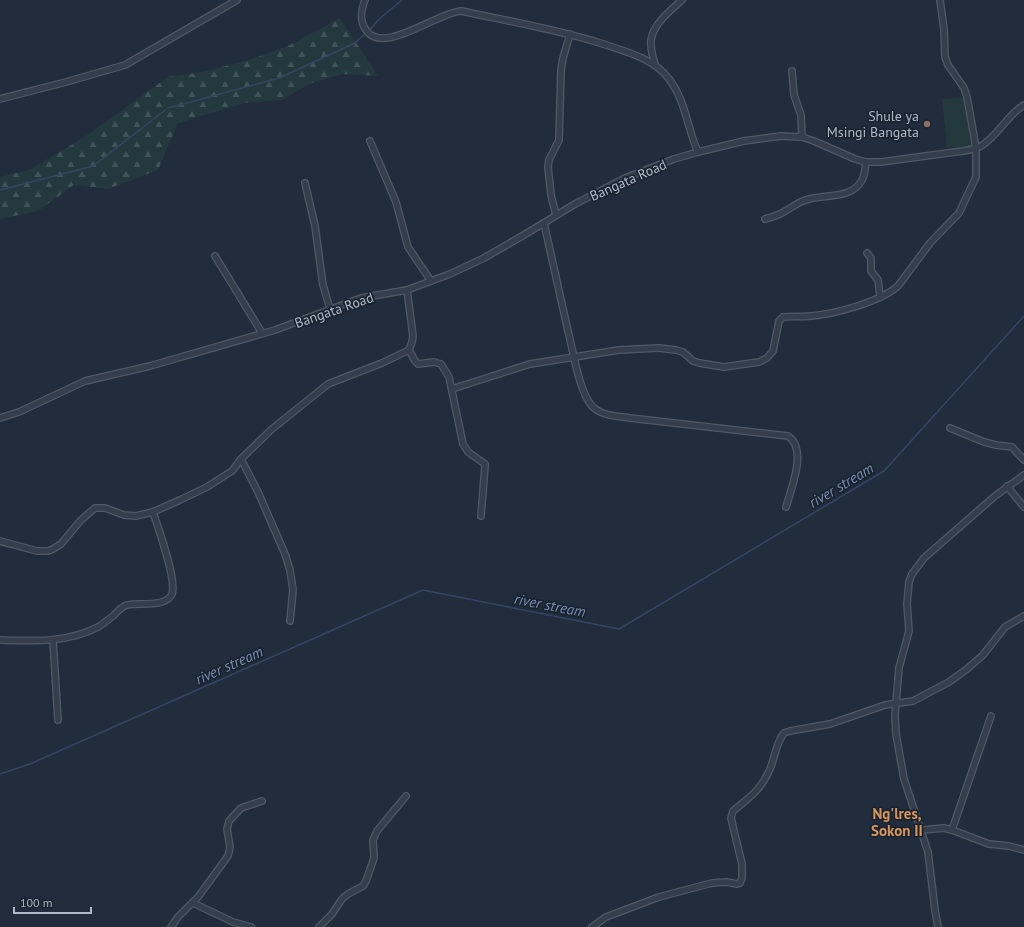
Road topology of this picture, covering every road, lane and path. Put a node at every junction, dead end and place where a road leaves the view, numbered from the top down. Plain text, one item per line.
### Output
1 (237, 0) edge
2 (365, 0) edge
3 (682, 0) edge
4 (940, 0) edge
5 (570, 34) junction
6 (655, 65) junction
7 (792, 71) dead end
8 (0, 99) edge
9 (1024, 105) edge
10 (802, 137) junction
11 (370, 141) dead end
12 (976, 148) junction
13 (698, 152) junction
14 (866, 162) junction
15 (305, 183) dead end
16 (556, 216) junction
17 (765, 219) dead end
18 (544, 223) junction
19 (867, 253) dead end
20 (215, 256) dead end
21 (432, 281) junction
22 (407, 290) junction
23 (880, 296) junction
24 (330, 310) junction
25 (262, 333) junction
26 (409, 350) junction
27 (574, 356) junction
28 (452, 389) junction
29 (0, 418) edge
30 (950, 428) dead end
31 (242, 459) junction
32 (1024, 460) edge
33 (1024, 475) edge
34 (1007, 486) junction
35 (786, 507) dead end
36 (1024, 507) edge
37 (153, 512) junction
38 (481, 516) dead end
39 (0, 541) edge
40 (1024, 616) edge
41 (290, 621) dead end
42 (0, 640) edge
43 (53, 640) junction
44 (896, 703) junction
45 (991, 716) dead end
46 (58, 720) dead end
47 (406, 796) dead end
48 (262, 801) dead end
49 (922, 830) junction
50 (952, 830) junction
51 (1024, 850) edge
52 (193, 902) junction
53 (171, 927) edge
54 (251, 927) edge
55 (319, 927) edge
56 (592, 927) edge
57 (938, 927) edge

1 - 8 street
2 - 5 street
3 - 6 street
4 - 12 street
5 - 6 street
5 - 16 street
6 - 13 street
7 - 10 street
9 - 12 street, Bangata Road
10 - 13 street, Bangata Road
10 - 14 street, Bangata Road
11 - 21 street
12 - 14 street, Bangata Road
12 - 23 street
13 - 16 street, Bangata Road
14 - 17 street
15 - 24 street
16 - 18 street, Bangata Road
18 - 21 street, Bangata Road
18 - 27 street
19 - 23 street
20 - 25 street
21 - 22 street, Bangata Road
22 - 24 street, Bangata Road
22 - 26 street
23 - 27 street
24 - 25 street, Bangata Road
25 - 29 street, Bangata Road
26 - 28 street
26 - 31 street
27 - 28 street
27 - 35 street
28 - 38 street
30 - 32 street
31 - 37 street
31 - 41 street
33 - 34 street
34 - 36 street
34 - 44 street
37 - 39 street
37 - 43 street
40 - 44 street
42 - 43 street
43 - 46 street
44 - 49 street
44 - 56 street
45 - 50 street
47 - 55 street
48 - 52 street
49 - 50 street
49 - 57 street
50 - 51 street
52 - 53 street
52 - 54 street

